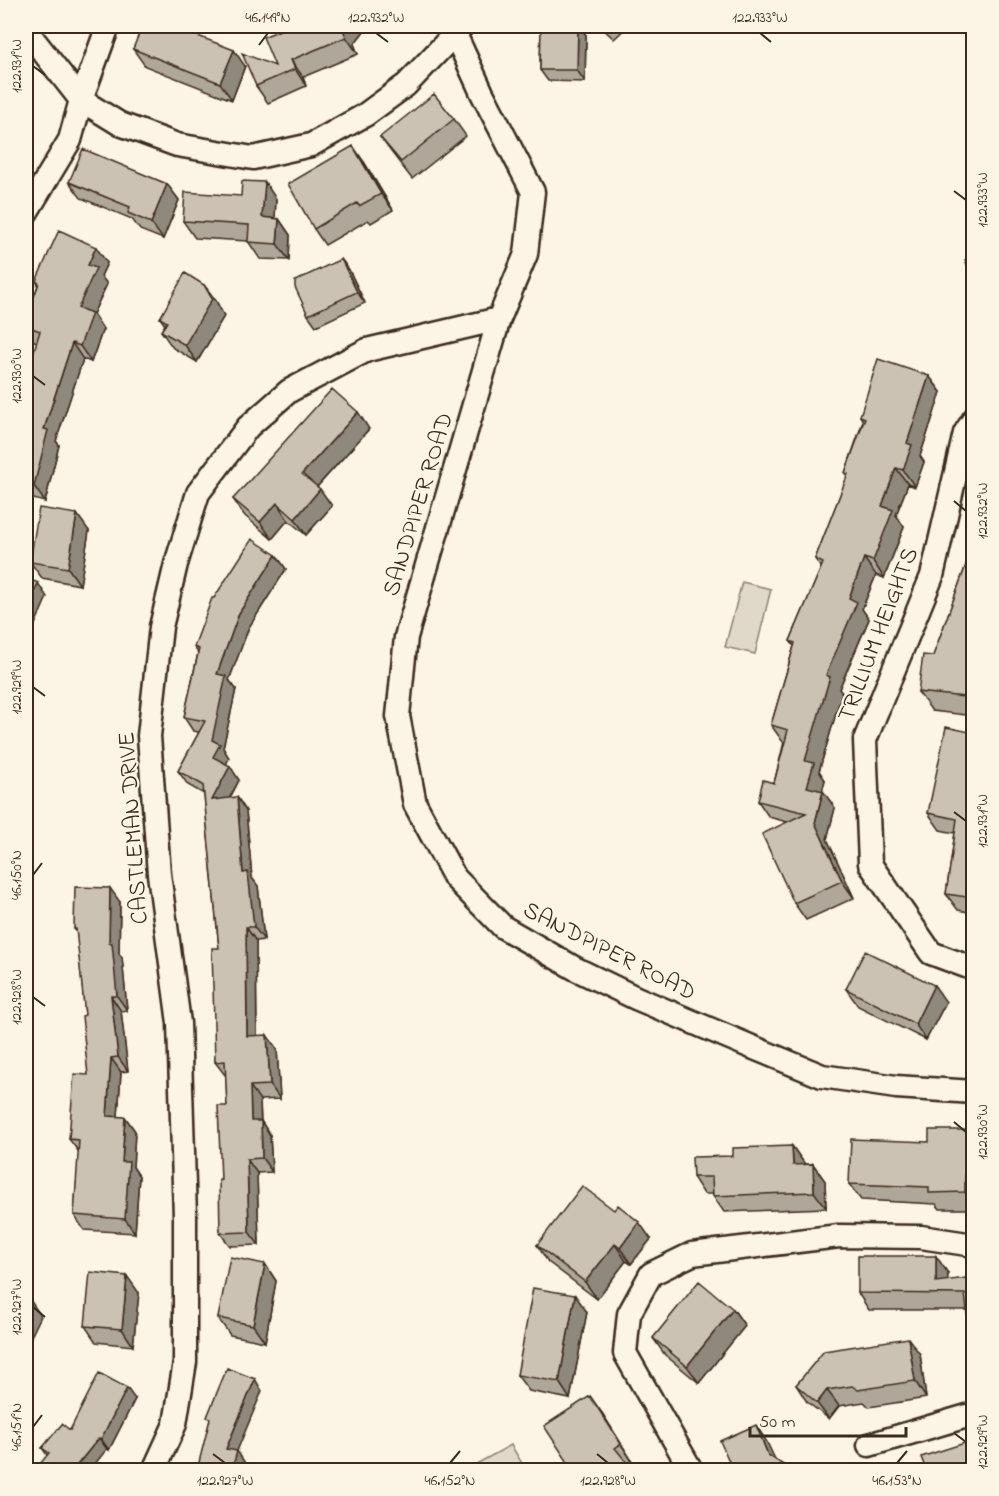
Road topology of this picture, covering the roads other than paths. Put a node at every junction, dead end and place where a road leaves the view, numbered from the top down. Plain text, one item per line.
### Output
1 (108, 26) edge
2 (457, 28) edge
3 (26, 30) edge
4 (81, 100) junction
5 (26, 213) edge
6 (499, 319) junction
7 (974, 419) edge
8 (974, 969) edge
9 (974, 1092) edge
10 (974, 1245) edge
11 (974, 1414) edge
12 (869, 1445) dead end
13 (154, 1470) edge
14 (691, 1470) edge

1 - 4 street
2 - 4 street
2 - 6 street
3 - 4 street
4 - 5 street
6 - 9 street, SANDPIPER ROAD
6 - 13 street, CASTLEMAN DRIVE
7 - 8 street, TRILLIUM HEIGHTS
10 - 14 street
11 - 12 street

